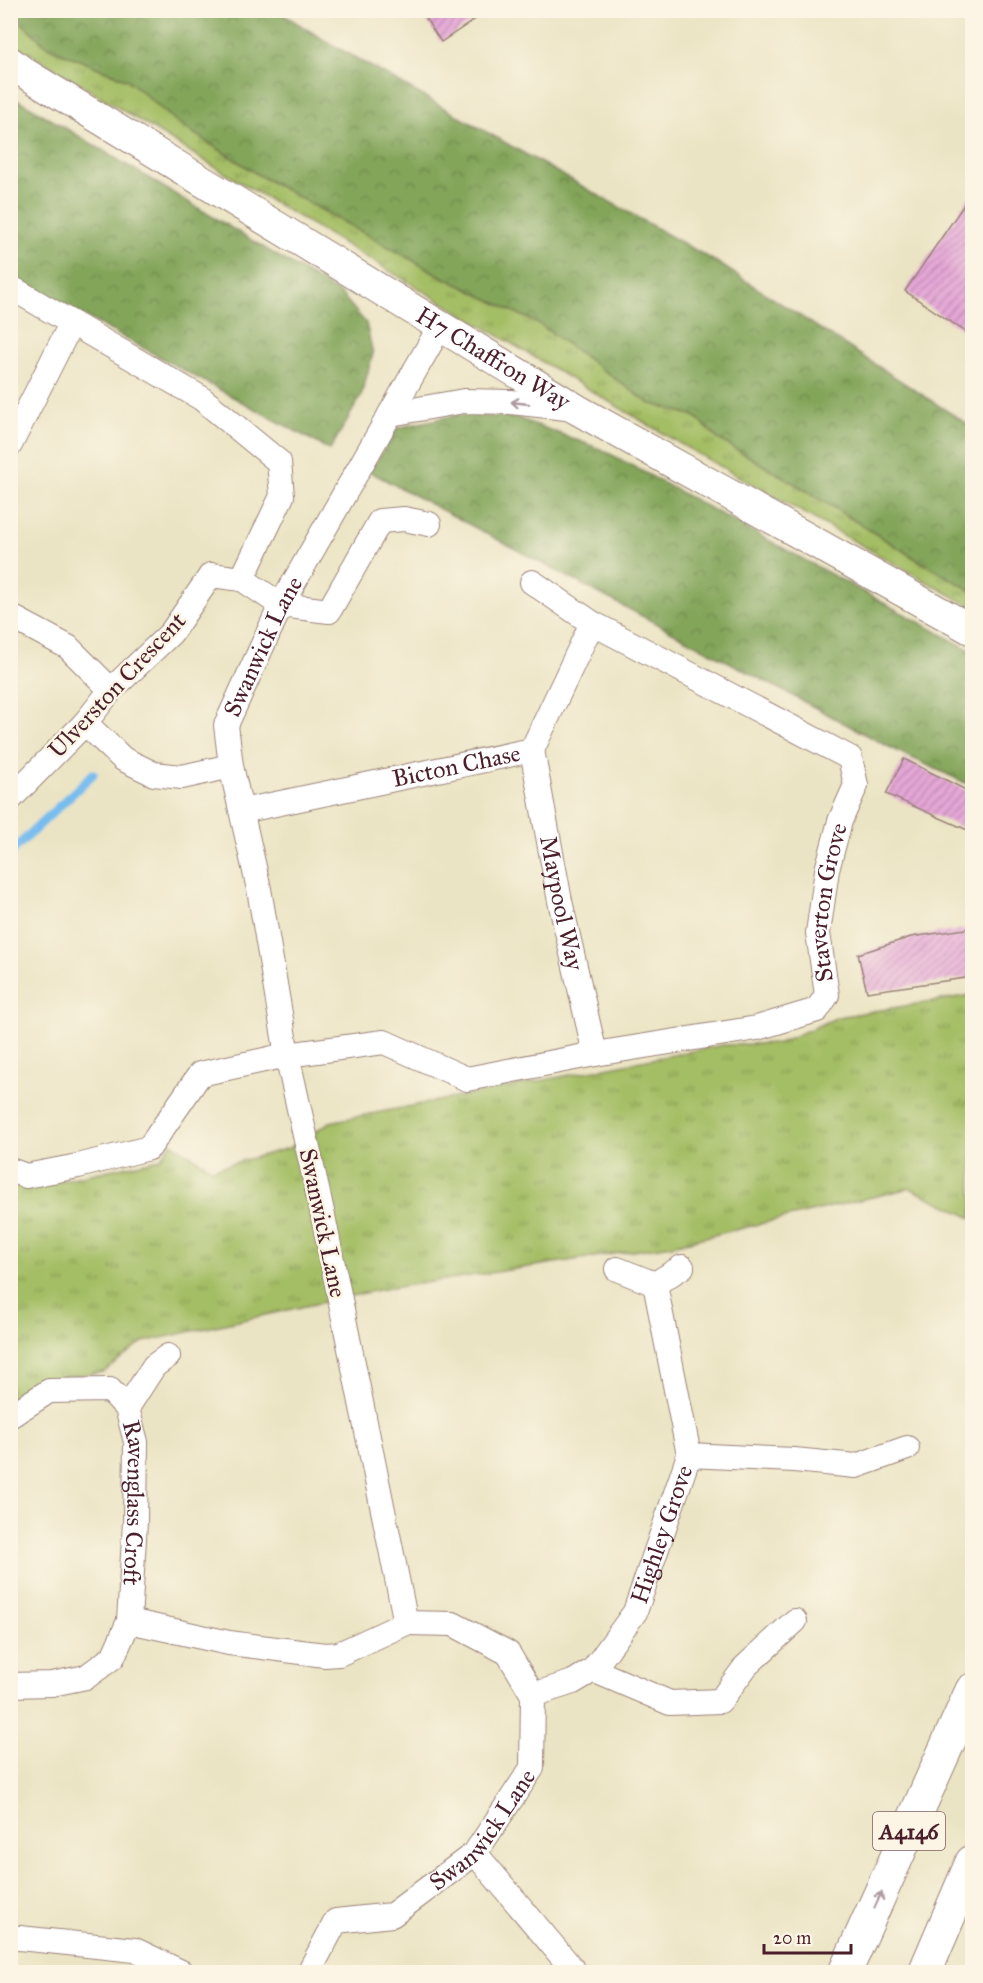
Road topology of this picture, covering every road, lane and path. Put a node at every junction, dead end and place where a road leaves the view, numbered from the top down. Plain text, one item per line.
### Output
1 (15, 68) edge
2 (10, 287) edge
3 (71, 324) junction
4 (441, 325) junction
5 (578, 410) junction
6 (390, 414) junction
7 (10, 445) edge
8 (429, 524) dead end
9 (242, 579) junction
10 (532, 582) dead end
11 (281, 605) junction
12 (10, 616) edge
13 (592, 623) junction
14 (972, 630) edge
15 (111, 690) junction
16 (85, 723) junction
17 (532, 750) junction
18 (231, 766) junction
19 (10, 799) edge
20 (242, 811) junction
21 (595, 1054) junction
22 (287, 1055) junction
23 (10, 1170) edge
24 (682, 1267) dead end
25 (617, 1269) dead end
26 (655, 1284) junction
27 (168, 1356) dead end
28 (127, 1408) junction
29 (10, 1416) edge
30 (908, 1448) dead end
31 (689, 1455) junction
32 (129, 1621) junction
33 (795, 1621) dead end
34 (406, 1623) junction
35 (593, 1670) junction
36 (10, 1685) edge
37 (972, 1690) edge
38 (534, 1695) junction
39 (475, 1853) junction
40 (972, 1862) edge
41 (10, 1937) edge
42 (181, 1972) edge
43 (309, 1972) edge
44 (575, 1972) edge
45 (845, 1972) edge
46 (925, 1972) edge

1 - 4 street, H7 Chaffron Way
2 - 3 street
3 - 7 street
3 - 9 street
4 - 5 street, H7 Chaffron Way
4 - 6 street, Swanwick Lane
5 -> 6 street
5 - 14 street, H7 Chaffron Way
6 - 11 street, Swanwick Lane
8 - 11 street
9 - 11 street
9 - 15 street, Ulverston Crescent
10 - 13 street, Staverton Grove
11 - 18 street, Swanwick Lane
12 - 15 street
13 - 17 street, Bicton Chase
13 - 21 street, Staverton Grove
15 - 16 street, Ulverston Crescent
16 - 18 street
16 - 19 street, Ulverston Crescent
17 - 20 street, Bicton Chase
17 - 21 street, Maypool Way
18 - 20 street, Swanwick Lane
20 - 22 street, Swanwick Lane
21 - 22 street, Staverton Grove
22 - 23 street
22 - 34 street, Swanwick Lane
24 - 26 street
25 - 26 street
26 - 31 street, Highley Grove
27 - 28 street
28 - 29 street, Ravenglass Croft
28 - 32 street, Ravenglass Croft
30 - 31 street
31 - 35 street, Highley Grove
32 - 34 street, Ravenglass Croft
32 - 36 street, Ravenglass Croft
33 - 35 street
34 - 38 street
35 - 38 street, Highley Grove
45 -> 37 highway, A4146
38 - 39 street, Swanwick Lane
39 - 43 street, Swanwick Lane
39 - 44 street
40 - 46 highway, A4146
41 - 42 street

